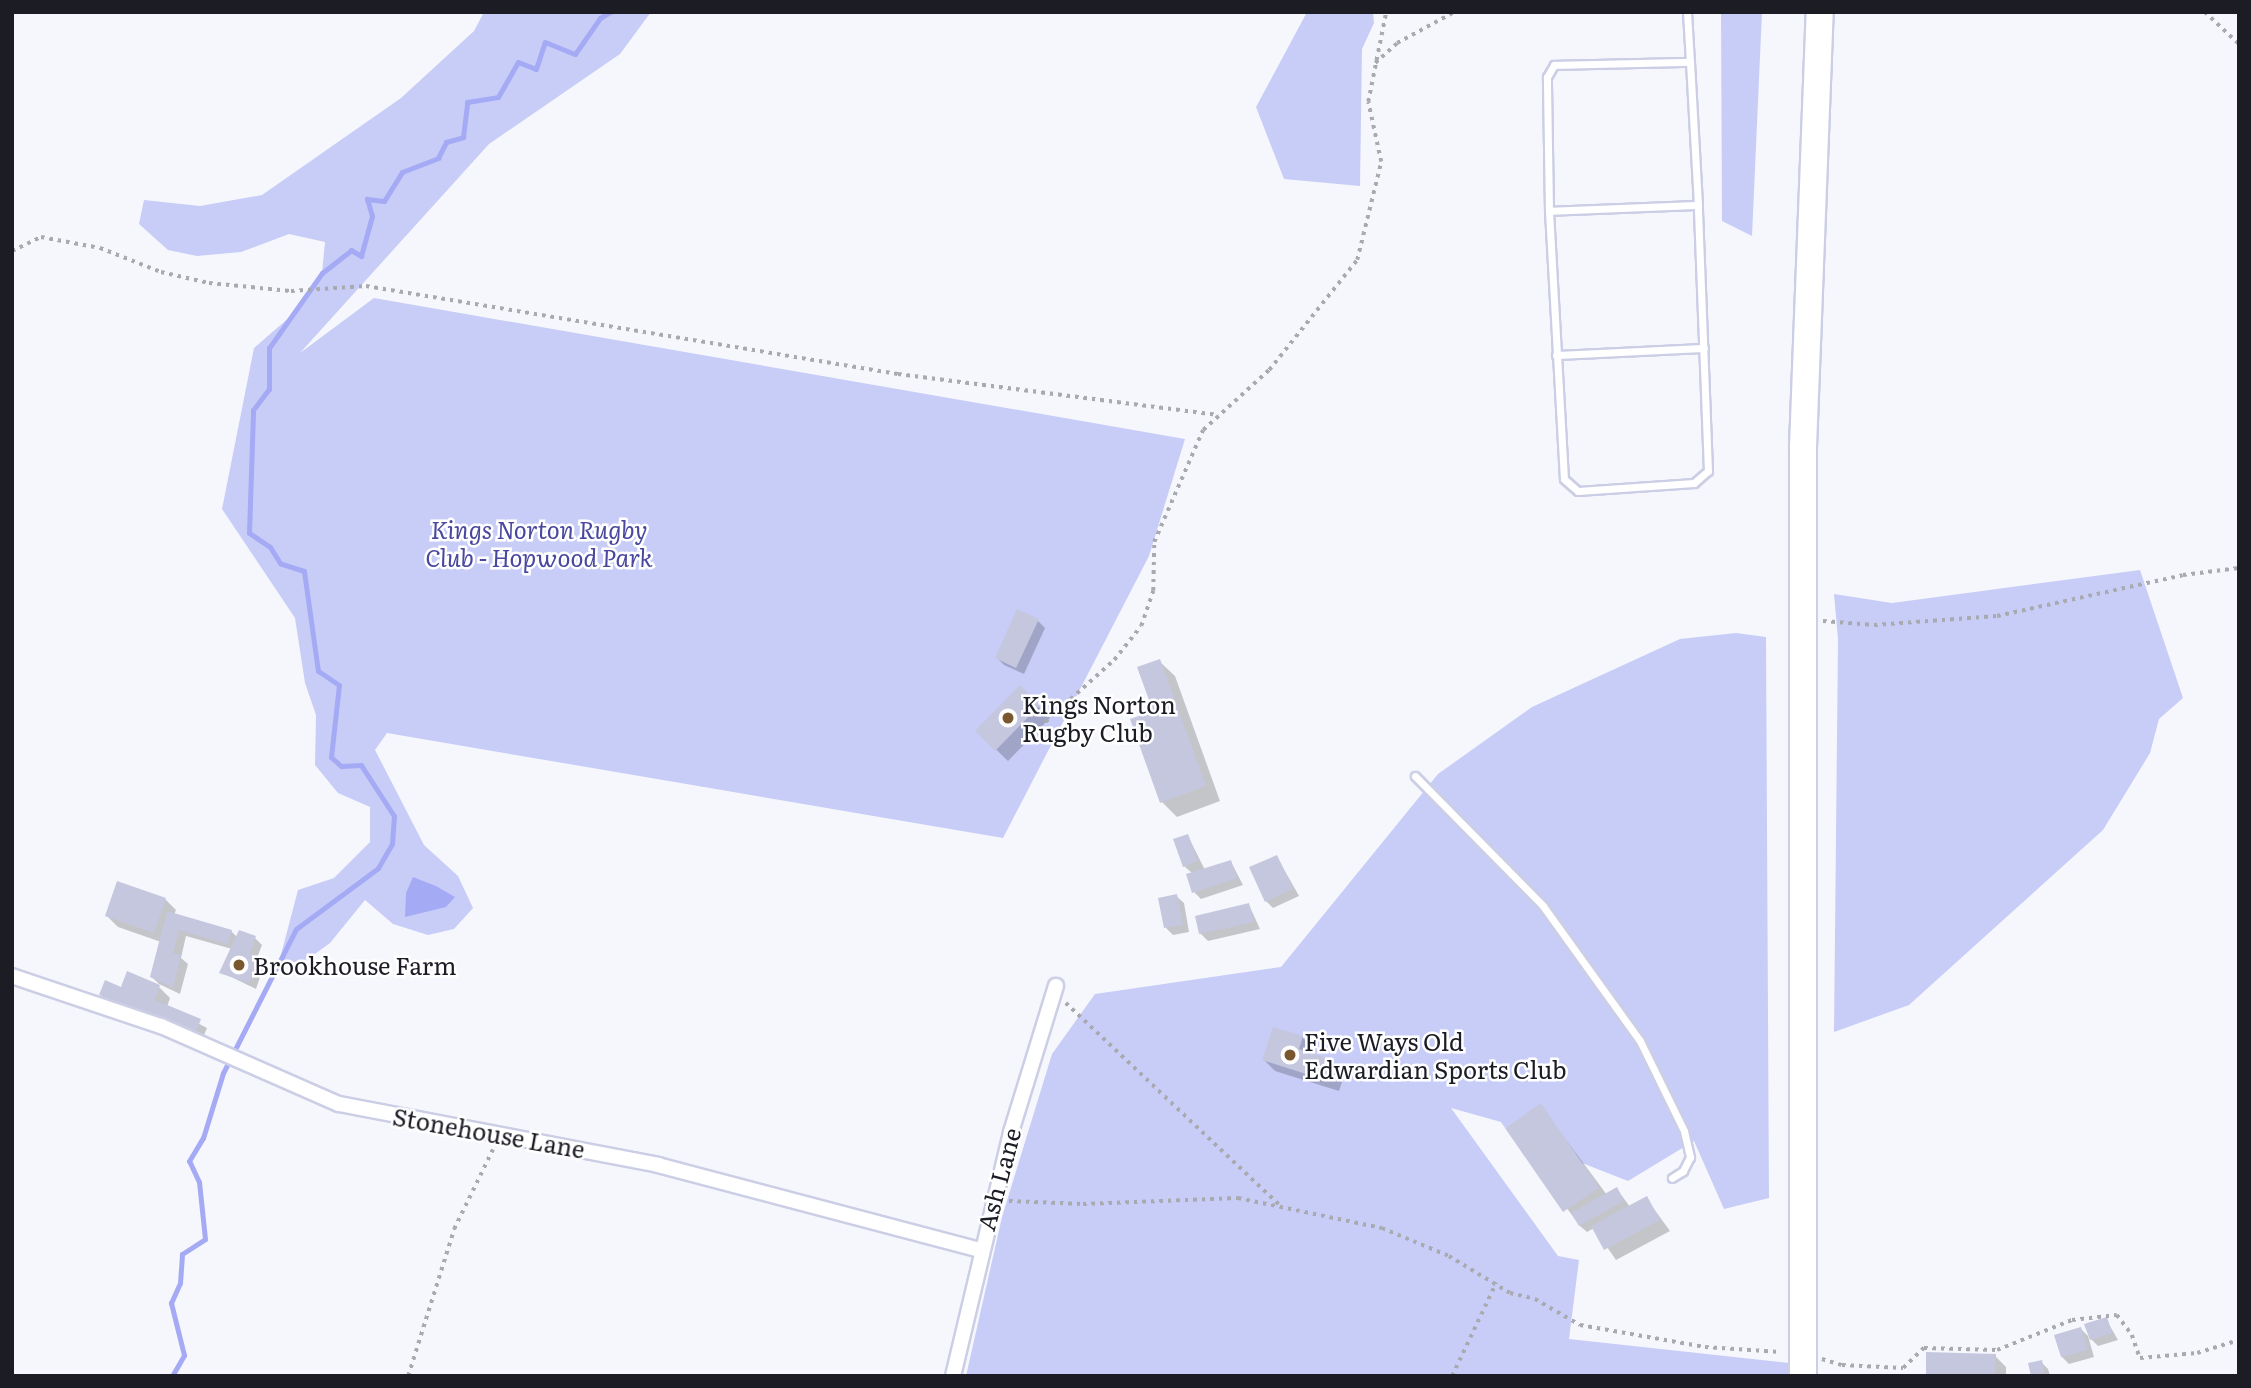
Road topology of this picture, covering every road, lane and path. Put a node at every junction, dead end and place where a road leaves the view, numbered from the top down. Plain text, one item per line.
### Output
1 (1386, 12) edge
2 (1454, 12) edge
3 (1687, 12) edge
4 (1820, 12) edge
5 (2205, 12) edge
6 (2239, 44) edge
7 (1690, 62) junction
8 (1374, 65) junction
9 (1698, 205) junction
10 (1549, 211) junction
11 (12, 251) edge
12 (1704, 348) junction
13 (1556, 355) junction
14 (1218, 415) junction
15 (2239, 568) edge
16 (1805, 619) junction
17 (1045, 722) dead end
18 (1415, 776) dead end
19 (12, 976) edge
20 (1056, 986) joint
21 (496, 1133) junction
22 (1672, 1178) dead end
23 (993, 1199) junction
24 (1283, 1208) junction
25 (979, 1250) junction
26 (1496, 1283) junction
27 (2239, 1340) edge
28 (1803, 1364) edge
29 (408, 1376) edge
30 (953, 1376) edge
31 (1452, 1376) edge

1 - 8 path
2 - 8 path
3 - 7 lane
4 - 16 highway
5 - 6 path
7 - 9 lane
7 - 10 lane
8 - 14 path
9 - 10 lane
9 - 12 lane
10 - 13 lane
11 - 14 path
12 - 13 lane
12 - 13 lane
14 - 17 path
15 - 16 path
16 - 28 highway
18 - 22 lane
19 - 21 street, Stonehouse Lane
20 - 23 street, Ash Lane
20 - 24 path
21 - 25 street, Stonehouse Lane
21 - 29 path
23 - 24 path
23 - 25 street, Ash Lane
24 - 26 path
25 - 30 street, Ash Lane
26 - 28 path
26 - 31 path
27 - 28 path

